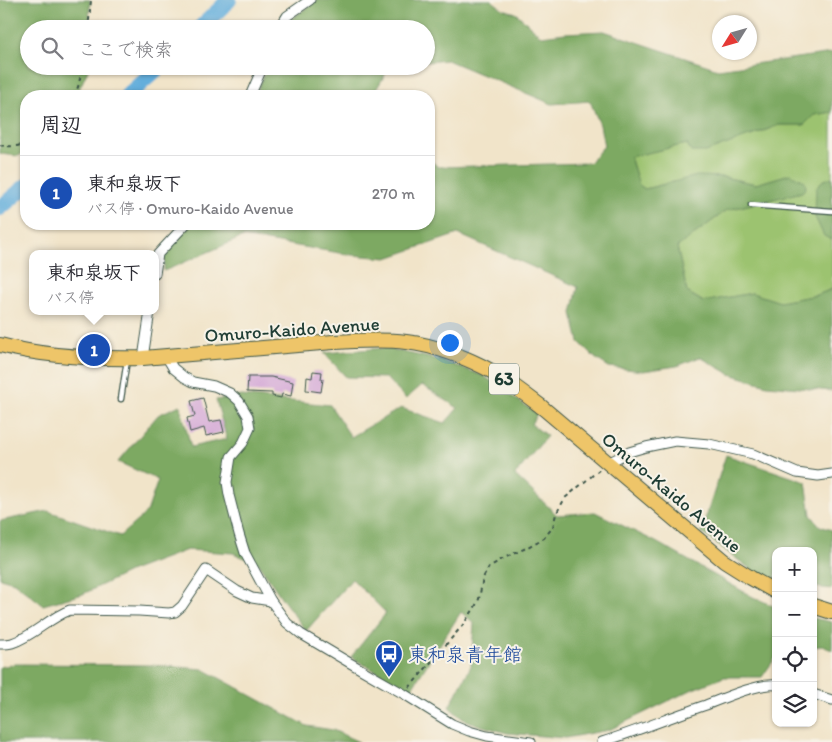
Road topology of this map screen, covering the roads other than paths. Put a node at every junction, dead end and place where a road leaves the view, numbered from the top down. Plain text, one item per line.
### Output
1 (310, 0) edge
2 (285, 20) edge
3 (259, 75) edge
4 (253, 90) edge
5 (751, 205) dead end
6 (832, 211) edge
7 (180, 230) edge
8 (159, 253) edge
9 (149, 315) edge
10 (0, 344) edge
11 (166, 356) junction
12 (143, 358) junction
13 (127, 359) junction
14 (121, 400) dead end
15 (608, 463) junction
16 (832, 474) edge
17 (772, 590) edge
18 (271, 601) junction
19 (817, 607) edge
20 (832, 612) edge
21 (0, 644) edge
22 (772, 685) edge
23 (817, 695) edge
24 (832, 700) edge
25 (525, 742) edge
26 (602, 742) edge

1 - 2 street
3 - 4 street
5 - 6 lane
7 - 8 street
9 - 12 street
10 - 13 main road, Omuro-Kaido Avenue / 63
11 - 12 main road, Omuro-Kaido Avenue / 63
11 - 15 main road, Omuro-Kaido Avenue / 63
11 - 18 street
12 - 13 main road, Omuro-Kaido Avenue / 63
13 - 14 lane
15 - 16 street
15 - 17 main road, Omuro-Kaido Avenue / 63
18 - 21 street
18 - 25 street
19 - 20 main road
22 - 26 street
23 - 24 street

